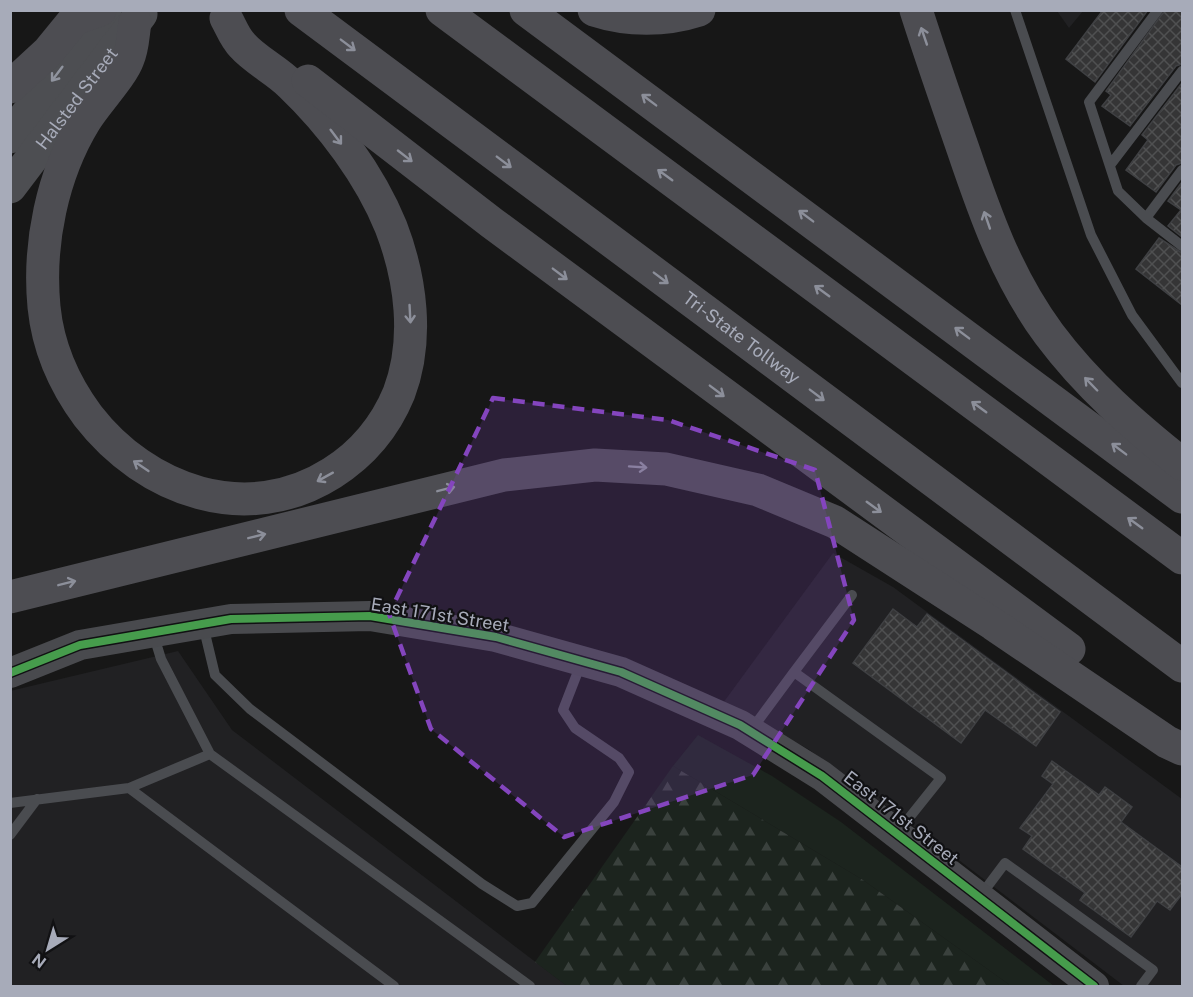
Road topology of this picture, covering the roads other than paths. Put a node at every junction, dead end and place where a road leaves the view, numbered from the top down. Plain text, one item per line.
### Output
1 (100, 10) edge
2 (105, 10) edge
3 (301, 10) edge
4 (442, 10) edge
5 (526, 10) edge
6 (594, 10) edge
7 (699, 10) edge
8 (916, 10) edge
9 (1015, 10) edge
10 (1158, 10) edge
11 (220, 14) edge
12 (139, 16) edge
13 (1182, 70) edge
14 (10, 87) edge
15 (10, 137) edge
16 (1111, 164) junction
17 (1182, 170) edge
18 (10, 187) edge
19 (1146, 219) junction
20 (1182, 246) edge
21 (1182, 383) edge
22 (1182, 464) edge
23 (1182, 496) edge
24 (1182, 558) edge
25 (852, 595) dead end
26 (10, 597) edge
27 (203, 624) junction
28 (153, 633) junction
29 (582, 661) junction
30 (1182, 666) edge
31 (794, 672) junction
32 (10, 673) edge
33 (750, 731) junction
34 (1182, 735) edge
35 (1182, 749) edge
36 (210, 754) junction
37 (129, 788) junction
38 (37, 800) junction
39 (10, 803) edge
40 (897, 834) junction
41 (10, 835) edge
42 (979, 897) junction
43 (394, 987) edge
44 (530, 987) edge
45 (1094, 987) edge
46 (1141, 987) edge

1 - 14 highway
2 -> 15 main road, Halsted Street
3 -> 30 highway, Tri-State Tollway
24 -> 4 highway
23 -> 5 highway
6 - 7 highway
22 -> 8 highway
9 - 21 lane
10 - 16 lane
11 -> 12 highway
11 -> 34 highway
12 - 18 main road, Halsted Street
13 - 16 lane
16 - 19 lane
17 - 19 lane
19 - 20 lane
25 - 31 lane
26 -> 35 highway
27 - 28 street, East 171st Street
27 - 29 street, East 171st Street
27 - 29 lane
28 - 32 street, East 171st Street
28 - 36 lane
29 - 33 street, East 171st Street
31 - 33 lane
31 - 40 lane
33 - 40 street, East 171st Street
36 - 37 lane
36 - 44 lane
37 - 38 lane
37 - 43 lane
38 - 39 lane
38 - 41 lane
40 - 42 street, East 171st Street
42 - 45 street, East 171st Street
42 - 46 lane

